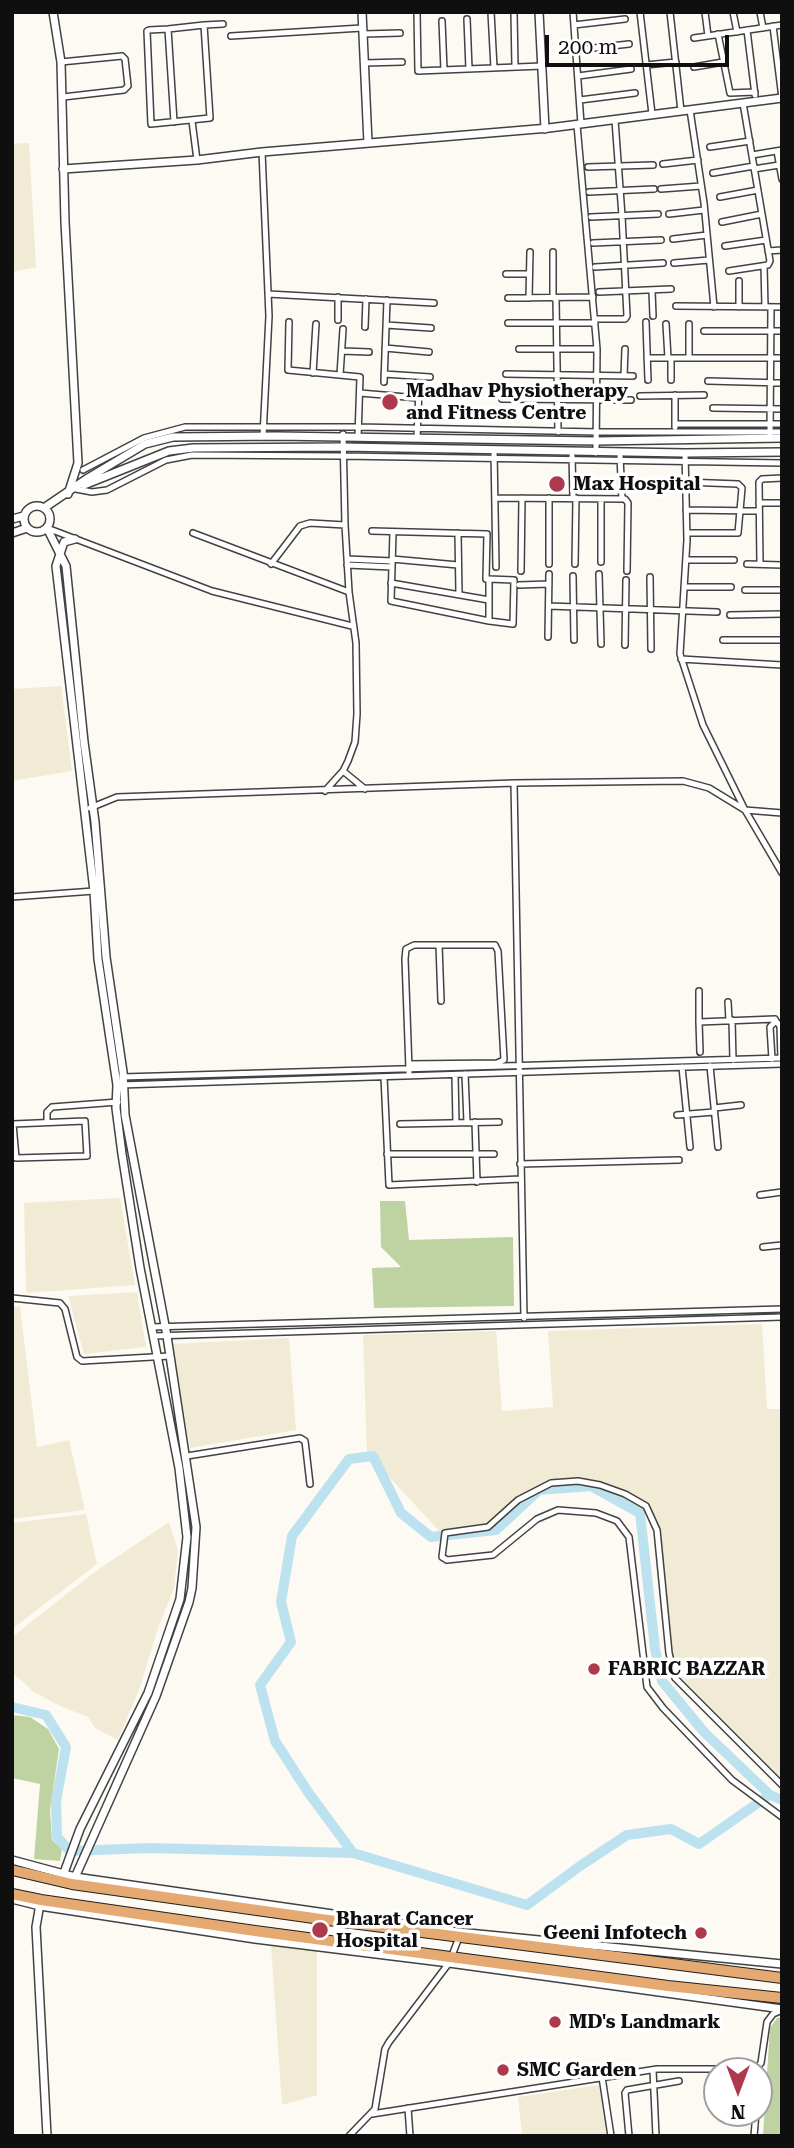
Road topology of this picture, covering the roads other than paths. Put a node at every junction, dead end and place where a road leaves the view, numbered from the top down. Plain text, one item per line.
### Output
1 (53, 12) edge
2 (362, 12) edge
3 (417, 12) edge
4 (491, 12) edge
5 (514, 12) edge
6 (539, 12) edge
7 (573, 12) edge
8 (640, 12) edge
9 (670, 12) edge
10 (705, 12) edge
11 (733, 12) edge
12 (760, 12) edge
13 (467, 19) dead end
14 (625, 19) dead end
15 (442, 21) dead end
16 (223, 24) dead end
17 (204, 25) junction
18 (574, 25) junction
19 (782, 25) edge
20 (773, 26) junction
21 (763, 28) junction
22 (168, 29) junction
23 (747, 30) junction
24 (363, 31) junction
25 (737, 32) junction
26 (400, 33) dead end
27 (718, 34) junction
28 (231, 36) dead end
29 (708, 36) junction
30 (694, 38) dead end
31 (629, 44) dead end
32 (576, 50) junction
33 (61, 62) junction
34 (402, 62) dead end
35 (676, 62) junction
36 (723, 62) junction
37 (364, 63) junction
38 (646, 65) junction
39 (542, 66) junction
40 (515, 67) junction
41 (694, 67) dead end
42 (494, 68) junction
43 (469, 69) junction
44 (631, 69) dead end
45 (444, 70) junction
46 (578, 76) junction
47 (755, 92) junction
48 (635, 93) dead end
49 (62, 97) junction
50 (782, 98) edge
51 (580, 100) junction
52 (756, 102) junction
53 (743, 103) junction
54 (690, 110) junction
55 (681, 111) junction
56 (652, 114) junction
57 (614, 120) junction
58 (192, 121) junction
59 (174, 122) junction
60 (579, 124) junction
61 (545, 129) junction
62 (750, 141) junction
63 (368, 143) junction
64 (710, 147) dead end
65 (779, 150) edge
66 (262, 152) junction
67 (752, 155) junction
68 (197, 160) junction
69 (698, 160) junction
70 (663, 164) dead end
71 (779, 164) junction
72 (653, 165) dead end
73 (619, 166) junction
74 (588, 167) dead end
75 (754, 168) junction
76 (63, 169) junction
77 (713, 173) dead end
78 (782, 179) edge
79 (701, 186) junction
80 (758, 190) junction
81 (621, 191) junction
82 (589, 192) dead end
83 (719, 197) dead end
84 (704, 210) junction
85 (658, 214) dead end
86 (669, 214) dead end
87 (762, 214) junction
88 (622, 216) junction
89 (591, 217) dead end
90 (722, 222) dead end
91 (707, 235) junction
92 (673, 239) dead end
93 (661, 240) dead end
94 (766, 240) junction
95 (624, 241) junction
96 (593, 243) dead end
97 (725, 246) dead end
98 (782, 250) edge
99 (768, 251) junction
100 (530, 252) dead end
101 (553, 252) dead end
102 (709, 260) junction
103 (663, 263) dead end
104 (624, 264) junction
105 (674, 264) dead end
106 (764, 266) junction
107 (595, 267) dead end
108 (729, 271) dead end
109 (506, 274) dead end
110 (529, 274) junction
111 (739, 281) dead end
112 (671, 289) dead end
113 (652, 290) junction
114 (599, 292) dead end
115 (626, 292) junction
116 (268, 293) junction
117 (338, 297) junction
118 (593, 297) junction
119 (508, 298) dead end
120 (529, 298) junction
121 (554, 298) junction
122 (366, 299) junction
123 (387, 300) junction
124 (434, 303) dead end
125 (676, 306) dead end
126 (714, 307) junction
127 (739, 307) junction
128 (768, 307) junction
129 (782, 307) edge
130 (653, 316) dead end
131 (338, 320) dead end
132 (595, 321) junction
133 (289, 322) dead end
134 (646, 322) dead end
135 (508, 323) dead end
136 (556, 323) junction
137 (316, 324) dead end
138 (666, 324) dead end
139 (689, 324) dead end
140 (386, 325) junction
141 (365, 327) dead end
142 (343, 328) dead end
143 (431, 328) dead end
144 (704, 331) dead end
145 (771, 331) junction
146 (782, 331) edge
147 (385, 348) junction
148 (519, 349) dead end
149 (556, 349) junction
150 (597, 349) junction
151 (625, 349) dead end
152 (342, 351) junction
153 (369, 352) dead end
154 (429, 352) dead end
155 (689, 357) junction
156 (647, 358) junction
157 (670, 358) junction
158 (771, 358) junction
159 (782, 358) edge
160 (313, 373) junction
161 (384, 374) junction
162 (506, 374) dead end
163 (556, 374) junction
164 (340, 375) junction
165 (597, 375) junction
166 (624, 376) junction
167 (633, 376) dead end
168 (430, 377) dead end
169 (648, 380) dead end
170 (671, 380) dead end
171 (708, 381) dead end
172 (384, 382) dead end
173 (770, 383) junction
174 (782, 383) edge
175 (419, 389) dead end
176 (360, 393) junction
177 (675, 395) junction
178 (704, 395) dead end
179 (640, 396) dead end
180 (418, 398) junction
181 (502, 400) dead end
182 (558, 400) junction
183 (597, 400) junction
184 (631, 400) dead end
185 (713, 408) dead end
186 (770, 409) junction
187 (782, 409) edge
188 (675, 424) junction
189 (770, 424) junction
190 (782, 424) edge
191 (263, 426) junction
192 (344, 427) junction
193 (359, 427) junction
194 (558, 432) junction
195 (782, 432) edge
196 (417, 434) junction
197 (770, 435) junction
198 (262, 436) junction
199 (675, 436) junction
200 (343, 437) junction
201 (358, 437) junction
202 (596, 437) junction
203 (782, 438) edge
204 (572, 450) junction
205 (596, 451) junction
206 (342, 452) junction
207 (685, 453) junction
208 (782, 453) edge
209 (494, 455) junction
210 (620, 456) junction
211 (572, 460) junction
212 (596, 460) junction
213 (685, 463) junction
214 (782, 463) edge
215 (80, 467) junction
216 (88, 478) junction
217 (782, 478) edge
218 (685, 482) junction
219 (78, 487) junction
220 (68, 494) junction
221 (495, 498) junction
222 (522, 498) junction
223 (549, 498) junction
224 (575, 498) junction
225 (601, 499) junction
226 (622, 499) junction
227 (759, 503) junction
228 (782, 503) edge
229 (44, 508) junction
230 (686, 509) junction
231 (741, 511) junction
232 (759, 512) junction
233 (24, 516) junction
234 (12, 519) edge
235 (345, 525) junction
236 (27, 528) junction
237 (47, 528) junction
238 (372, 531) dead end
239 (393, 532) junction
240 (12, 533) edge
241 (193, 533) dead end
242 (458, 533) junction
243 (687, 533) junction
244 (75, 539) junction
245 (60, 556) junction
246 (686, 560) junction
247 (734, 560) dead end
248 (347, 562) junction
249 (392, 562) junction
250 (601, 562) dead end
251 (271, 564) junction
252 (550, 564) dead end
253 (575, 564) dead end
254 (747, 564) dead end
255 (760, 564) junction
256 (458, 565) junction
257 (782, 565) edge
258 (496, 567) dead end
259 (627, 570) dead end
260 (521, 571) dead end
261 (549, 574) dead end
262 (599, 574) dead end
263 (573, 576) dead end
264 (650, 577) dead end
265 (489, 579) junction
266 (626, 580) dead end
267 (391, 583) junction
268 (519, 584) dead end
269 (549, 584) junction
270 (684, 587) junction
271 (731, 587) dead end
272 (745, 590) dead end
273 (782, 590) edge
274 (349, 592) junction
275 (459, 594) junction
276 (489, 600) junction
277 (549, 606) junction
278 (573, 607) junction
279 (600, 608) junction
280 (626, 609) junction
281 (651, 610) junction
282 (682, 612) junction
283 (717, 612) dead end
284 (782, 614) edge
285 (730, 615) dead end
286 (489, 621) junction
287 (352, 626) junction
288 (548, 637) dead end
289 (573, 640) dead end
290 (723, 640) dead end
291 (782, 640) edge
292 (601, 644) dead end
293 (625, 645) dead end
294 (651, 649) dead end
295 (681, 659) junction
296 (782, 665) edge
297 (344, 771) junction
298 (514, 783) junction
299 (365, 789) junction
300 (325, 791) junction
301 (93, 807) junction
302 (745, 810) junction
303 (84, 811) junction
304 (782, 813) edge
305 (782, 873) edge
306 (94, 891) junction
307 (12, 897) edge
308 (439, 945) junction
309 (698, 991) dead end
310 (441, 1001) dead end
311 (728, 1002) dead end
312 (778, 1019) edge
313 (730, 1020) junction
314 (699, 1022) junction
315 (503, 1034) junction
316 (517, 1034) junction
317 (700, 1052) dead end
318 (772, 1059) junction
319 (733, 1060) junction
320 (782, 1060) edge
321 (710, 1066) junction
322 (682, 1067) junction
323 (518, 1069) junction
324 (409, 1070) junction
325 (465, 1074) junction
326 (455, 1075) junction
327 (384, 1077) junction
328 (120, 1081) junction
329 (121, 1102) junction
330 (741, 1105) dead end
331 (714, 1110) junction
332 (686, 1114) junction
333 (677, 1115) dead end
334 (47, 1122) junction
335 (467, 1122) junction
336 (475, 1122) junction
337 (499, 1122) dead end
338 (456, 1123) junction
339 (400, 1124) dead end
340 (690, 1147) dead end
341 (718, 1147) dead end
342 (387, 1154) junction
343 (477, 1154) junction
344 (494, 1154) dead end
345 (678, 1160) dead end
346 (520, 1164) junction
347 (520, 1180) junction
348 (477, 1182) junction
349 (782, 1192) edge
350 (760, 1195) dead end
351 (782, 1245) edge
352 (763, 1247) dead end
353 (12, 1298) edge
354 (782, 1309) edge
355 (524, 1316) junction
356 (782, 1317) edge
357 (524, 1324) junction
358 (151, 1327) junction
359 (165, 1327) junction
360 (153, 1336) junction
361 (167, 1336) junction
362 (180, 1336) junction
363 (169, 1353) junction
364 (158, 1357) junction
365 (187, 1456) junction
366 (310, 1484) dead end
367 (187, 1537) junction
368 (196, 1538) junction
369 (782, 1784) edge
370 (782, 1817) edge
371 (12, 1860) edge
372 (12, 1870) edge
373 (62, 1877) junction
374 (75, 1877) junction
375 (12, 1894) edge
376 (12, 1899) edge
377 (41, 1903) junction
378 (460, 1935) junction
379 (551, 1945) junction
380 (451, 1960) junction
381 (782, 1964) edge
382 (559, 1971) junction
383 (782, 1978) edge
384 (571, 1981) junction
385 (668, 1986) junction
386 (674, 1996) junction
387 (782, 1998) edge
388 (782, 2009) edge
389 (761, 2057) edge
390 (703, 2069) edge
391 (653, 2070) junction
392 (644, 2071) junction
393 (602, 2077) junction
394 (679, 2081) dead end
395 (656, 2084) junction
396 (646, 2085) junction
397 (653, 2091) junction
398 (408, 2108) junction
399 (372, 2114) junction
400 (47, 2136) edge
401 (349, 2136) edge
402 (410, 2136) edge
403 (611, 2136) edge
404 (629, 2136) edge
405 (656, 2136) edge

1 - 33 street
2 - 24 street
3 - 45 street
4 - 42 street
5 - 40 street
6 - 39 street
7 - 18 street
8 - 38 street
9 - 35 street
10 - 29 street
11 - 25 street
12 - 21 street
13 - 43 street
14 - 18 street
15 - 45 street
16 - 17 street
17 - 22 street
17 - 58 street
18 - 32 street
19 - 20 street
20 - 21 street
20 - 50 street
21 - 23 street
22 - 59 street
22 - 59 street
23 - 25 street
23 - 47 street
24 - 26 street
24 - 28 street
24 - 37 street
25 - 27 street
27 - 29 street
27 - 36 street
29 - 30 street
31 - 32 street
32 - 46 street
33 - 49 street
33 - 49 street
34 - 37 street
35 - 38 street
35 - 55 street
36 - 41 street
36 - 47 street
37 - 63 street
38 - 56 street
39 - 40 street
39 - 61 street
40 - 42 street
42 - 43 street
43 - 45 street
44 - 46 street
46 - 51 street
47 - 52 street
48 - 51 street
49 - 76 street
50 - 52 street
51 - 60 street
52 - 53 street
53 - 54 street
53 - 62 street
54 - 55 street
54 - 69 street
55 - 56 street
56 - 57 street
57 - 60 street
57 - 73 street
58 - 59 street
58 - 68 street
60 - 61 street
60 - 118 street
61 - 63 street
62 - 64 street
62 - 67 street
63 - 66 street
65 - 67 street
65 - 71 street
66 - 68 street
66 - 116 street
67 - 75 street
68 - 76 street
69 - 70 street
69 - 79 street
71 - 75 street
71 - 78 street
72 - 73 street
73 - 74 street
73 - 81 street
75 - 77 street
75 - 80 street
76 - 215 street
79 - 81 street
79 - 84 street
80 - 83 street
80 - 87 street
81 - 82 street
81 - 88 street
84 - 86 street
84 - 91 street
85 - 88 street
87 - 90 street
87 - 94 street
88 - 89 street
88 - 95 street
91 - 92 street
91 - 102 street
93 - 95 street
94 - 97 street
94 - 99 street
95 - 96 street
95 - 104 street
98 - 99 street
99 - 106 street
100 - 110 street
101 - 121 street
102 - 105 street
102 - 126 street
103 - 104 street
104 - 107 street
104 - 115 street
106 - 108 street
106 - 128 street
109 - 110 street
110 - 120 street
111 - 127 street
112 - 113 street
113 - 115 street
113 - 130 street
114 - 115 street
115 - 132 street
116 - 117 street
116 - 191 street
117 - 122 street
117 - 131 street
118 - 121 street
118 - 132 street
119 - 120 street
120 - 121 street
121 - 136 street
122 - 123 street
122 - 141 street
123 - 124 street
123 - 140 street
125 - 126 street
126 - 127 street
127 - 128 street
128 - 129 street
128 - 145 street
132 - 136 street
132 - 150 street
133 - 160 street
134 - 156 street
135 - 136 street
136 - 149 street
137 - 160 street
138 - 157 street
139 - 155 street
140 - 143 street
140 - 147 street
142 - 152 street
144 - 145 street
145 - 146 street
145 - 158 street
147 - 154 street
147 - 161 street
148 - 149 street
149 - 150 street
149 - 163 street
150 - 165 street
151 - 166 street
152 - 153 street
152 - 164 street
155 - 157 street
155 - 158 street
156 - 157 street
156 - 169 street
157 - 170 street
158 - 159 street
158 - 173 street
160 - 164 street
161 - 168 street
161 - 172 street
162 - 163 street
163 - 165 street
163 - 182 street
164 - 176 street
165 - 166 street
165 - 183 street
166 - 167 street
171 - 173 street
173 - 174 street
173 - 186 street
175 - 180 street
176 - 180 street
176 - 193 street
177 - 178 street
177 - 179 street
177 - 188 street
180 - 196 street
181 - 182 street
182 - 183 street
182 - 194 street
183 - 184 street
183 - 202 street
185 - 186 street
186 - 187 street
186 - 189 street
188 - 189 street
188 - 199 street
189 - 190 street
189 - 197 street
191 - 192 street
191 - 198 street
191 - 215 street
192 - 193 street
192 - 200 street
193 - 196 street
193 - 201 street
194 - 196 street
194 - 202 street
195 - 197 street
196 - 201 street
196 - 202 street
197 - 199 street
197 - 203 street
198 - 200 street
198 - 216 street
199 - 202 street
200 - 201 street
200 - 206 street
202 - 205 street
204 - 205 street
204 - 209 street
204 - 211 street
205 - 210 street
205 - 212 street
206 - 209 street
206 - 219 street
206 - 219 street
206 - 235 street
207 - 208 street
207 - 210 street
207 - 213 street
209 - 211 street
209 - 221 street
210 - 212 street
210 - 213 street
210 - 226 street
211 - 212 street
211 - 224 street
213 - 214 street
213 - 218 street
215 - 216 street
215 - 220 street
216 - 219 street
217 - 227 street
218 - 230 street
218 - 231 street
219 - 220 street
220 - 229 street
221 - 222 street
221 - 258 street
222 - 223 street
222 - 260 street
223 - 224 street
223 - 252 street
224 - 225 street
224 - 253 street
225 - 226 street
225 - 250 street
226 - 259 street
227 - 228 street
227 - 232 street
229 - 233 street
229 - 237 street
230 - 231 street
230 - 243 street
231 - 232 street
231 - 243 street
232 - 255 street
233 - 234 street
233 - 236 street
235 - 248 street
235 - 251 street
236 - 237 street
236 - 240 street
237 - 244 street
237 - 245 street
238 - 239 street
239 - 242 street
239 - 249 street
241 - 251 street
242 - 256 street
242 - 265 street
243 - 246 street
244 - 245 street
244 - 287 street
245 - 301 street
245 - 303 street
246 - 247 street
246 - 270 street
248 - 249 street
248 - 274 street
249 - 256 street
249 - 267 street
251 - 274 street
254 - 255 street
255 - 257 street
256 - 275 street
261 - 269 street
262 - 279 street
263 - 278 street
264 - 281 street
265 - 276 street
265 - 286 street
266 - 280 street
267 - 275 street
267 - 286 street
268 - 269 street
269 - 277 street
270 - 271 street
270 - 282 street
272 - 273 street
274 - 287 street
275 - 276 street
276 - 286 street
277 - 278 street
277 - 288 street
278 - 279 street
278 - 289 street
279 - 280 street
279 - 292 street
280 - 281 street
280 - 293 street
281 - 282 street
281 - 294 street
282 - 283 street
282 - 295 street
284 - 285 street
287 - 297 street
290 - 291 street
295 - 296 street
295 - 302 street
297 - 299 street
297 - 300 street
298 - 299 street
298 - 302 street
298 - 316 street
299 - 300 street
300 - 301 street
301 - 303 street
301 - 328 street
302 - 304 street
302 - 305 street
303 - 306 street
306 - 307 street
306 - 328 street
308 - 310 street
308 - 315 street
308 - 324 street
309 - 314 street
311 - 313 street
312 - 313 street
312 - 318 street
312 - 320 street
313 - 314 street
313 - 319 street
314 - 317 street
315 - 316 street
315 - 324 street
316 - 323 street
318 - 319 street
318 - 320 street
319 - 323 street
320 - 321 street
321 - 322 street
321 - 331 street
322 - 323 street
322 - 332 street
323 - 324 street
323 - 325 street
323 - 346 street
324 - 326 street
324 - 327 street
324 - 328 street
325 - 326 street
325 - 335 street
326 - 338 street
327 - 328 street
327 - 342 street
328 - 329 street
329 - 334 street
329 - 358 street
329 - 359 street
330 - 331 street
331 - 332 street
331 - 341 street
332 - 333 street
332 - 340 street
334 - 334 street
335 - 336 street
335 - 338 street
336 - 337 street
336 - 343 street
338 - 339 street
342 - 343 street
342 - 348 street
343 - 344 street
343 - 348 street
345 - 346 street
346 - 347 street
347 - 348 street
347 - 355 street
349 - 350 street
351 - 352 street
353 - 364 street
354 - 355 street
355 - 357 street
355 - 359 street
356 - 357 street
357 - 362 street
358 - 359 street
358 - 360 street
359 - 361 street
360 - 361 street
360 - 364 street
361 - 362 street
361 - 363 street
362 - 363 street
363 - 364 street
363 - 365 street
364 - 367 street
365 - 366 street
365 - 368 street
367 - 368 street
367 - 373 street
368 - 374 street
369 - 370 street
371 - 373 street
372 - 373 highway
373 - 374 highway
374 - 378 highway
375 - 377 highway
376 - 377 street
377 - 380 highway
377 - 400 street
378 - 379 highway
378 - 380 street
379 - 381 street
379 - 383 highway
380 - 382 highway
380 - 384 street
380 - 399 street
382 - 384 highway
382 - 385 highway
384 - 386 street
385 - 386 highway
385 - 387 highway
386 - 388 street
388 - 389 street
390 - 391 street
391 - 392 street
391 - 395 street
392 - 393 street
392 - 396 street
393 - 398 street
393 - 403 street
394 - 395 street
395 - 396 street
395 - 397 street
396 - 397 street
396 - 404 street
397 - 405 street
398 - 399 street
398 - 402 street
399 - 401 street

